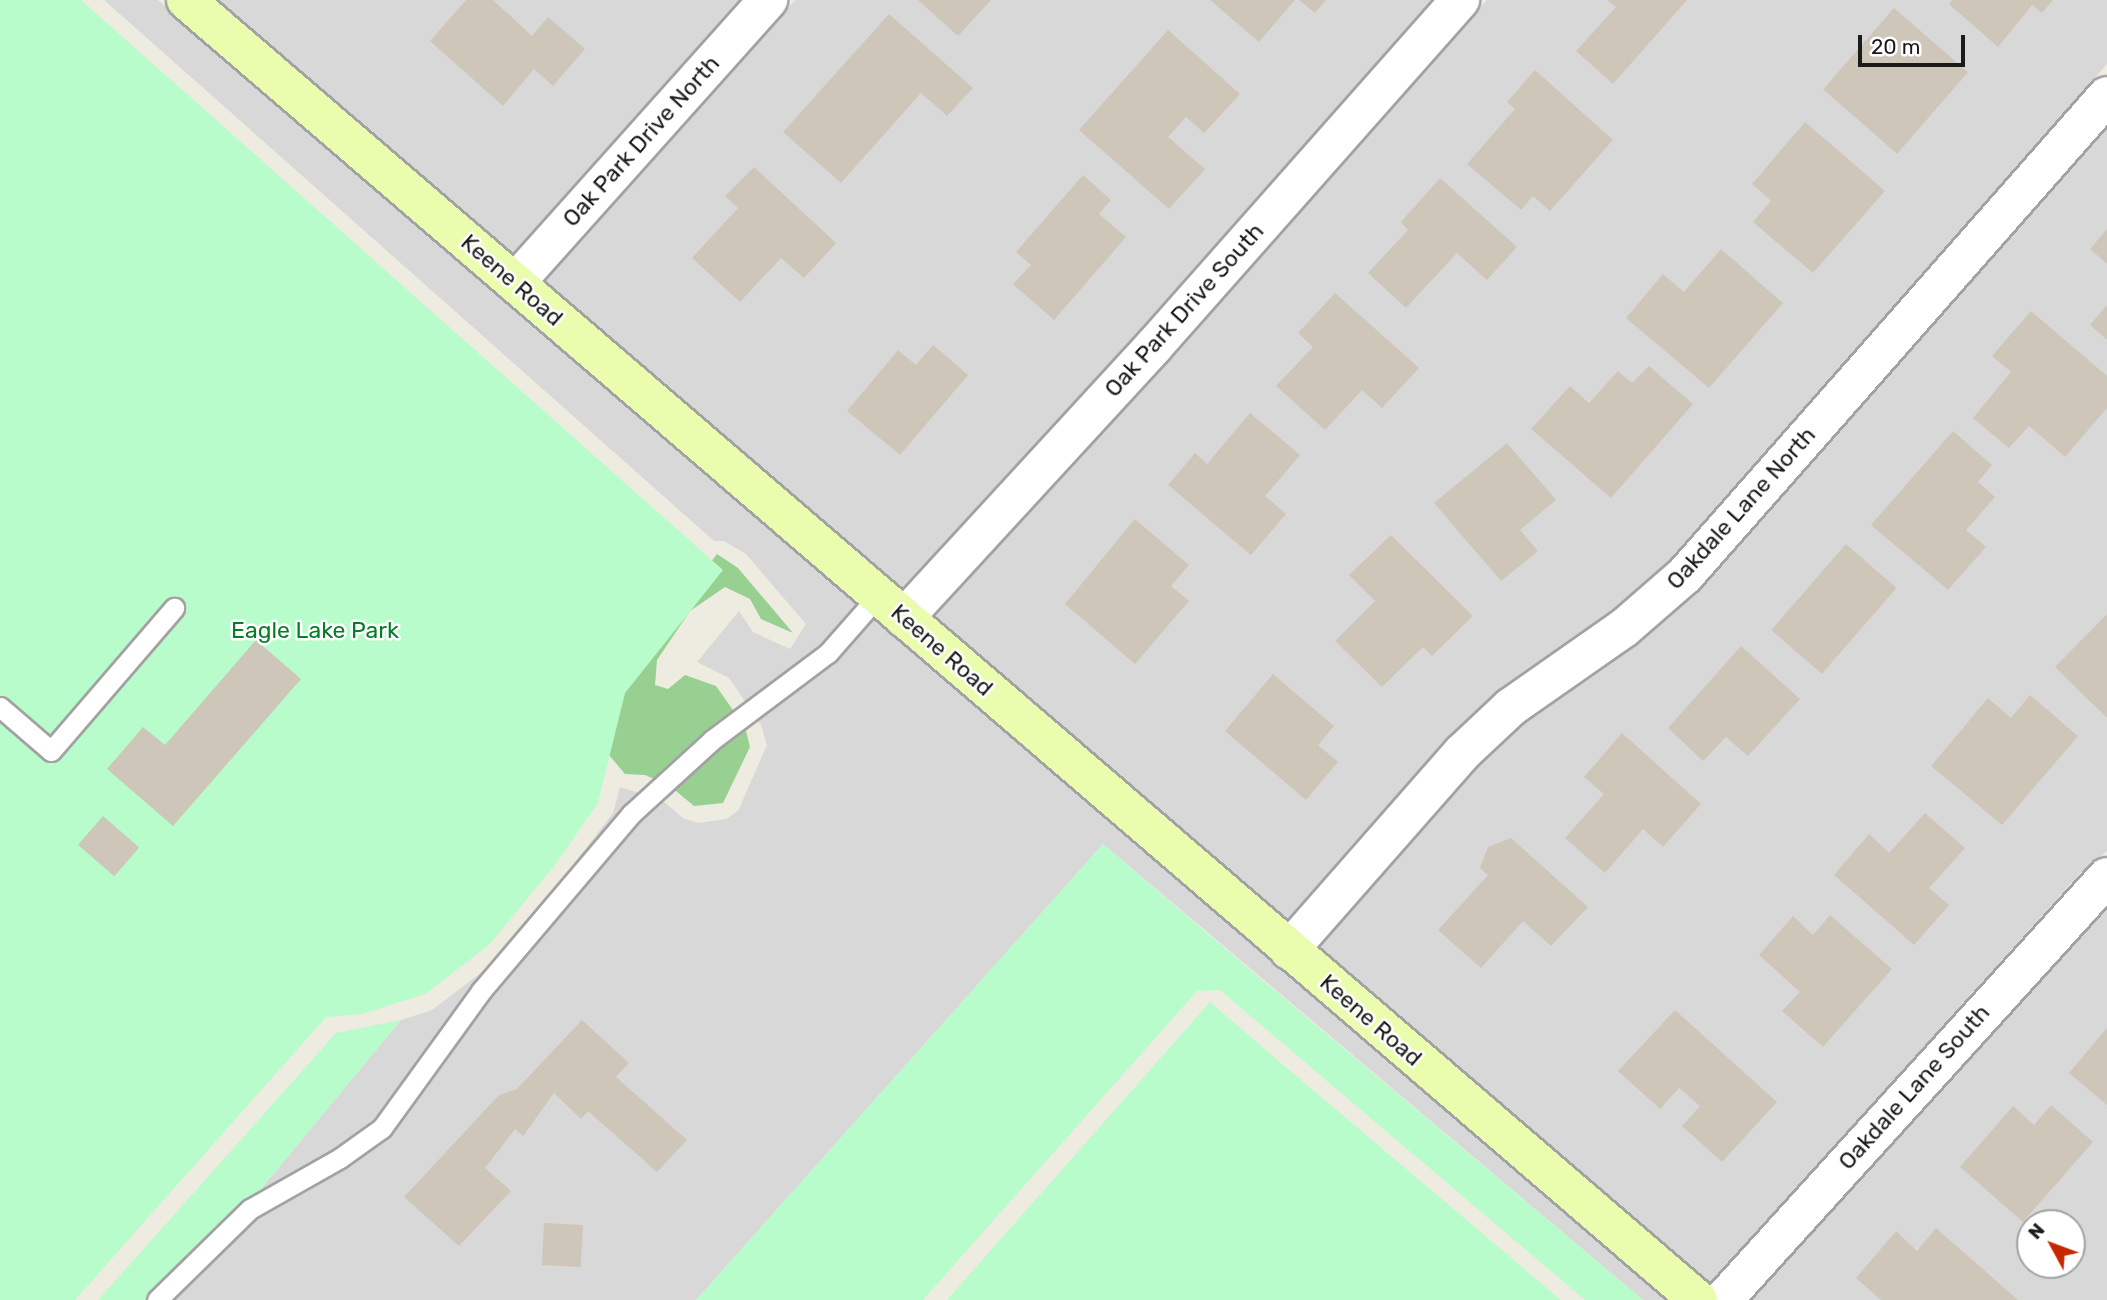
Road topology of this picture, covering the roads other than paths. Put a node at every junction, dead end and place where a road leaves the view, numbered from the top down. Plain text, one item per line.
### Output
1 (186, 0) edge
2 (768, 0) edge
3 (1460, 0) edge
4 (2107, 96) edge
5 (515, 283) junction
6 (891, 607) junction
7 (174, 608) dead end
8 (0, 707) edge
9 (2107, 877) edge
10 (1289, 950) junction
11 (157, 1300) edge
12 (1698, 1300) edge
13 (1723, 1300) edge

1 - 5 main road, Keene Road
2 - 5 street, Oak Park Drive North
3 - 6 street, Oak Park Drive South
4 - 10 street, Oakdale Lane North
5 - 6 main road, Keene Road
6 - 10 main road, Keene Road
6 - 11 lane
7 - 8 lane
9 - 13 street, Oakdale Lane South
10 - 12 main road, Keene Road

